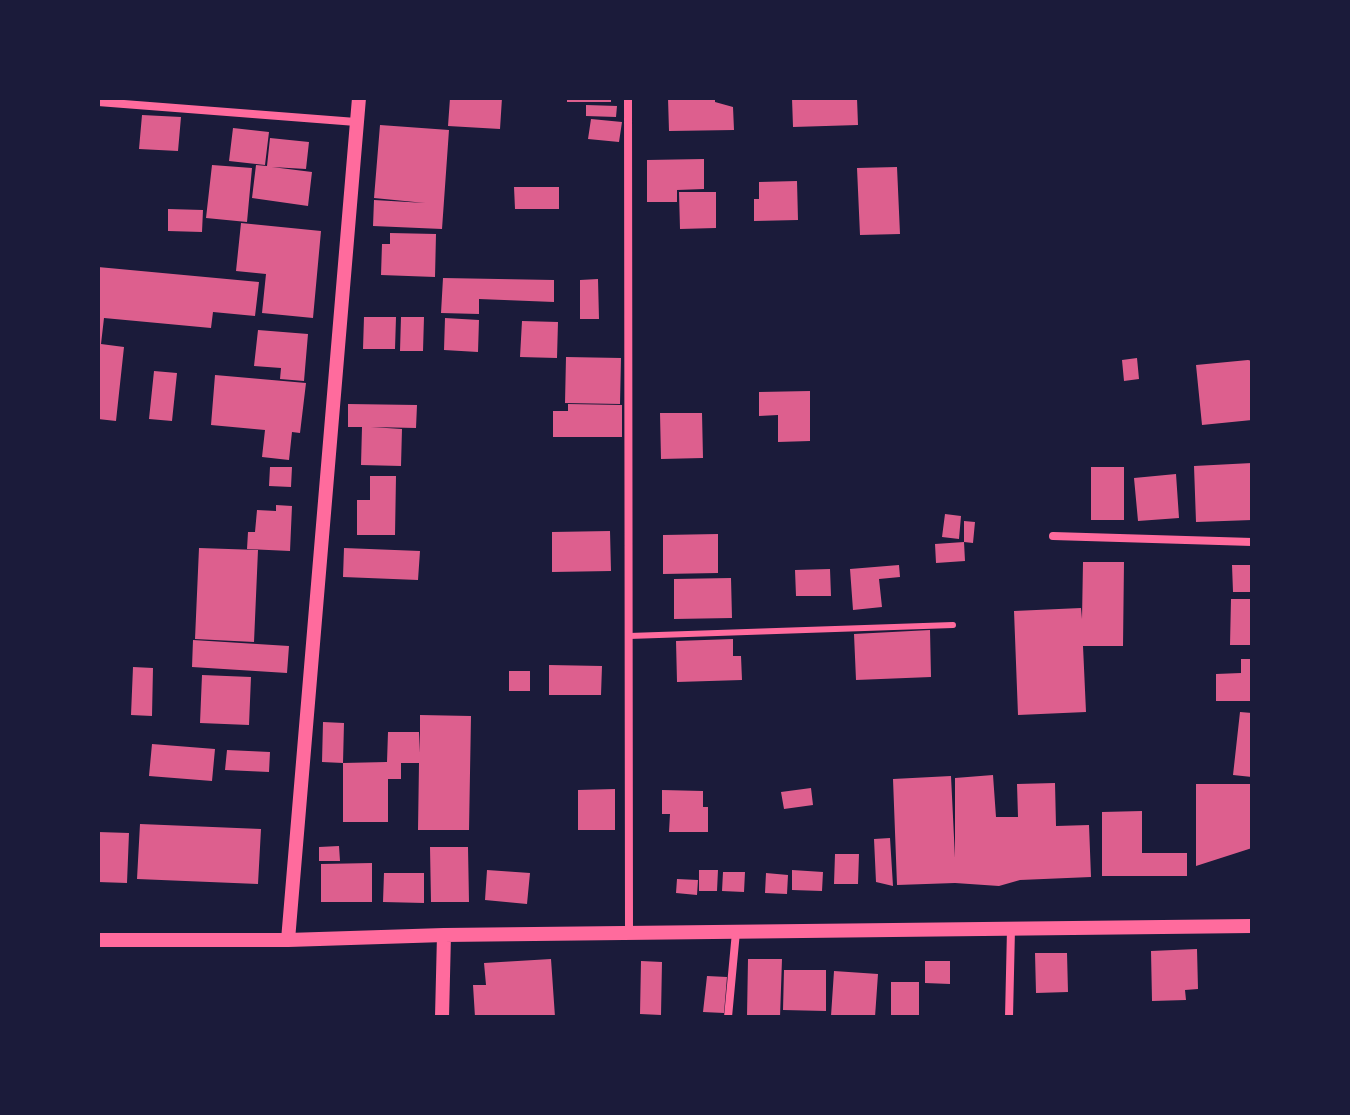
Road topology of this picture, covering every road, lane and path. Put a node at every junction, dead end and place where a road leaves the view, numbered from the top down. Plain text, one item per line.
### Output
1 (359, 98) edge
2 (628, 98) edge
3 (98, 102) edge
4 (356, 122) junction
5 (1053, 536) dead end
6 (1252, 542) edge
7 (953, 625) dead end
8 (629, 636) junction
9 (1252, 926) edge
10 (1011, 929) junction
11 (736, 932) junction
12 (629, 933) junction
13 (444, 935) junction
14 (98, 940) edge
15 (288, 940) junction
16 (442, 1017) edge
17 (728, 1017) edge
18 (1009, 1017) edge

1 - 4 street
2 - 8 street
3 - 4 street
4 - 15 street
5 - 6 street
7 - 8 lane
8 - 12 street
9 - 10 street
10 - 11 street
10 - 18 street
11 - 12 street
11 - 17 street
12 - 13 street
13 - 15 street
13 - 16 street
14 - 15 street

